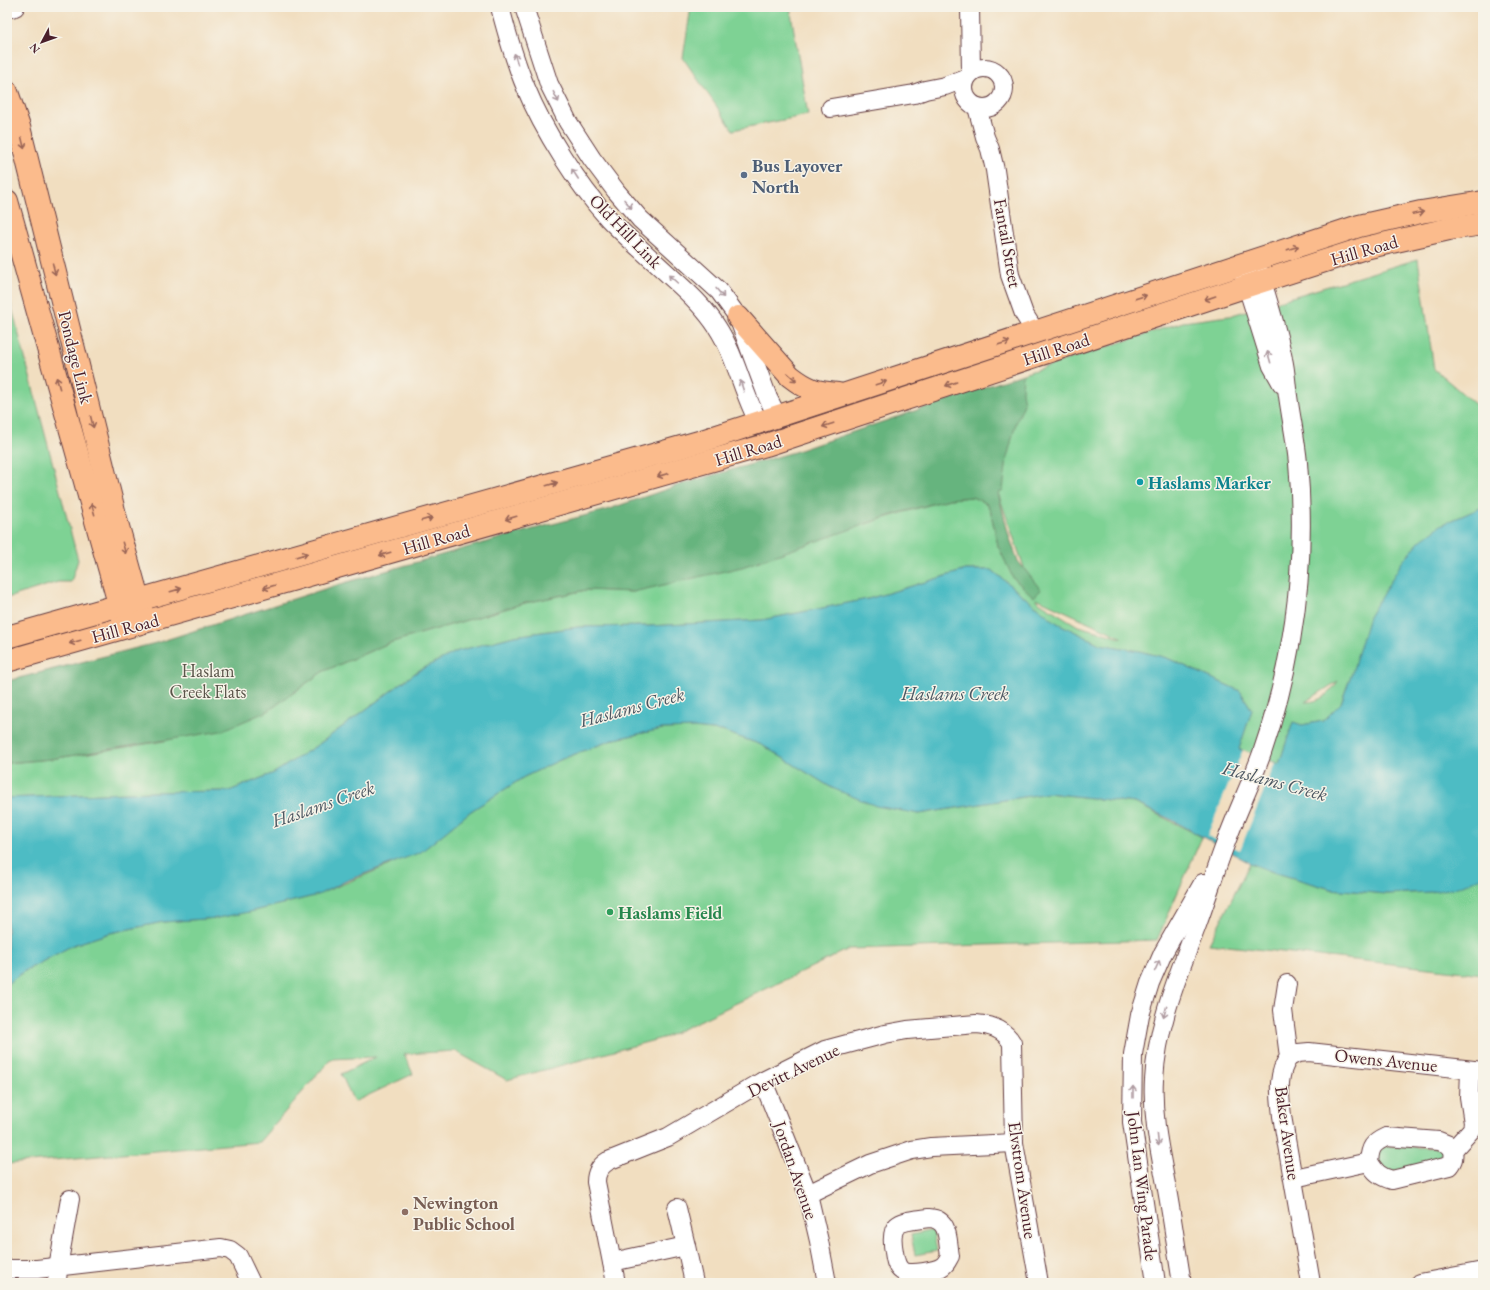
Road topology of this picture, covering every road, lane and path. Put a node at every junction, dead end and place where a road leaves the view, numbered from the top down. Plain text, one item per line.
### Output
1 (16, 7) edge
2 (500, 7) edge
3 (524, 7) edge
4 (7, 9) edge
5 (970, 9) edge
6 (990, 69) junction
7 (969, 75) junction
8 (7, 92) edge
9 (914, 94) junction
10 (972, 102) junction
11 (996, 104) junction
12 (831, 108) dead end
13 (990, 149) junction
14 (7, 201) edge
15 (1483, 202) edge
16 (1483, 224) edge
17 (1248, 262) junction
18 (1254, 284) junction
19 (738, 317) junction
20 (1036, 333) junction
21 (1060, 348) junction
22 (844, 395) junction
23 (768, 418) junction
24 (786, 438) junction
25 (766, 445) junction
26 (129, 603) junction
27 (135, 625) junction
28 (7, 637) edge
29 (7, 661) edge
30 (1225, 846) junction
31 (1288, 984) dead end
32 (1003, 1031) joint
33 (1289, 1057) junction
34 (1476, 1070) edge
35 (763, 1081) junction
36 (1014, 1143) junction
37 (1453, 1150) junction
38 (1369, 1162) junction
39 (1294, 1178) junction
40 (808, 1194) junction
41 (70, 1200) dead end
42 (677, 1208) dead end
43 (686, 1246) junction
44 (612, 1262) junction
45 (7, 1269) edge
46 (1483, 1271) edge
47 (58, 1275) edge
48 (1443, 1281) edge
49 (251, 1283) edge
50 (616, 1283) edge
51 (694, 1283) edge
52 (827, 1283) edge
53 (1039, 1283) edge
54 (1156, 1283) edge
55 (1182, 1283) edge
56 (1311, 1283) edge
57 (1420, 1283) edge

1 - 4 street
23 -> 2 street, Old Hill Link
3 -> 19 street, Old Hill Link
5 - 6 street
5 - 7 street
6 - 7 street
6 - 11 street
7 - 9 street
7 - 10 street
8 -> 26 main road, Pondage Link
9 - 10 street
9 - 12 street
10 - 11 street
10 - 13 street, Fantail Street
11 - 13 street, Fantail Street
13 - 20 street, Fantail Street
26 -> 14 main road, Pondage Link
17 -> 15 main road, Hill Road
16 - 18 main road, Hill Road
17 - 18 street, John Ian Wing Parade
20 -> 17 main road, Hill Road
18 -> 21 main road, Hill Road
18 - 30 street, John Ian Wing Parade
19 -> 22 main road
19 - 23 street, Old Hill Link
20 - 21 main road
22 -> 20 main road, Hill Road
21 -> 24 main road, Hill Road
22 - 23 main road, Hill Road
23 - 24 main road, Old Hill Link
23 - 25 main road, Old Hill Link
26 -> 23 main road, Hill Road
24 - 25 main road, Hill Road
25 -> 27 main road, Hill Road
26 - 27 main road, Pondage Link
26 - 28 main road, Hill Road
27 -> 29 main road, Hill Road
54 -> 30 street, John Ian Wing Parade
30 -> 55 street, John Ian Wing Parade
31 - 33 street
32 - 35 street, Devitt Avenue
32 - 36 street, Elvstrom Avenue
33 - 34 street, Owens Avenue
33 - 39 street, Baker Avenue
34 - 37 street
35 - 40 street, Jordan Avenue
35 - 44 street, Devitt Avenue
36 - 40 street
36 - 53 street, Elvstrom Avenue
37 - 38 street
37 - 38 street
38 - 39 street
39 - 56 street, Baker Avenue
40 - 52 street, Jordan Avenue
41 - 47 street
42 - 43 street
43 - 44 street
43 - 51 street
44 - 50 street
45 - 47 street
46 - 48 street
47 - 49 street
48 - 57 street

